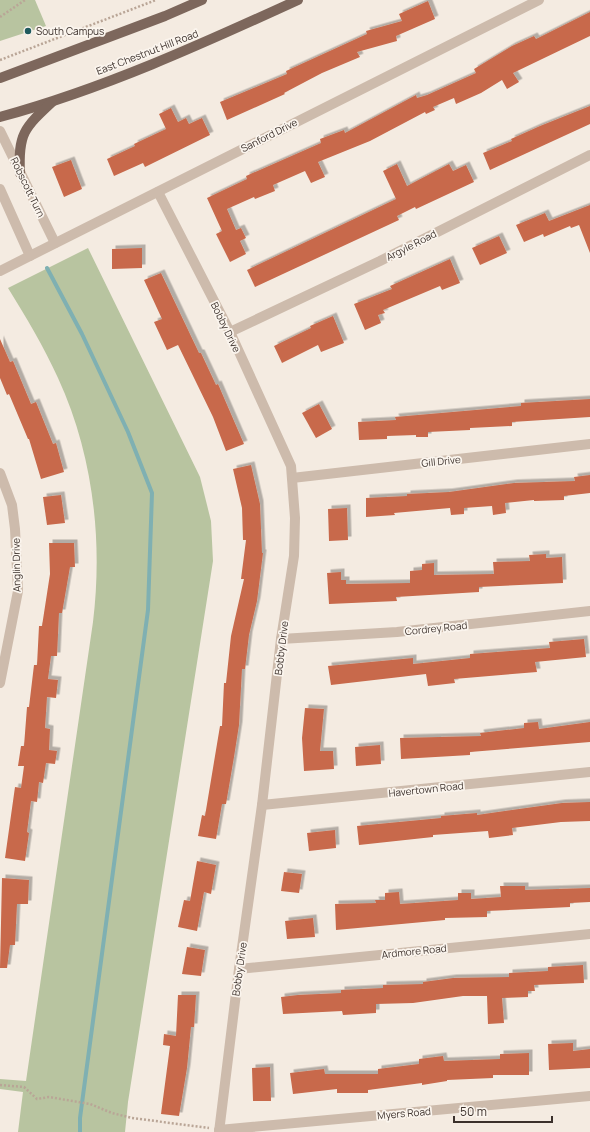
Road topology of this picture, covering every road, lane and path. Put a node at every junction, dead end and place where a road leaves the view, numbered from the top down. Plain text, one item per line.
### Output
1 (25, 0) edge
2 (156, 0) edge
3 (202, 0) edge
4 (298, 0) edge
5 (539, 0) edge
6 (0, 17) edge
7 (0, 60) edge
8 (0, 78) edge
9 (54, 100) junction
10 (0, 116) edge
11 (0, 131) edge
12 (590, 155) edge
13 (20, 173) junction
14 (0, 189) edge
15 (158, 192) junction
16 (55, 243) junction
17 (30, 256) junction
18 (0, 271) edge
19 (230, 332) junction
20 (590, 444) edge
21 (0, 473) edge
22 (292, 478) junction
23 (590, 612) edge
24 (281, 639) junction
25 (1, 672) edge
26 (0, 683) edge
27 (590, 772) edge
28 (262, 806) junction
29 (590, 934) edge
30 (239, 969) junction
31 (0, 1085) edge
32 (590, 1096) edge
33 (219, 1131) edge

1 - 6 path
2 - 7 path
3 - 8 main road
4 - 9 main road, East Chestnut Hill Road
5 - 15 street, Sanford Drive
9 - 10 main road, East Chestnut Hill Road
9 - 13 main road
11 - 13 street, Robscott Turn
12 - 19 street, Argyle Road
13 - 16 street, Robscott Turn
14 - 17 street
15 - 16 street, Sanford Drive
15 - 19 street, Bobby Drive
16 - 17 street, Sanford Drive
17 - 18 street, Sanford Drive
19 - 22 street, Bobby Drive
20 - 22 street, Gill Drive
21 - 25 street, Anglin Drive
22 - 24 street, Bobby Drive
23 - 24 street, Cordrey Road
24 - 28 street, Bobby Drive
25 - 26 street, Anglin Drive
27 - 28 street, Havertown Road
28 - 30 street, Bobby Drive
29 - 30 street, Ardmore Road
30 - 33 street, Bobby Drive
31 - 33 path
32 - 33 street, Myers Road

